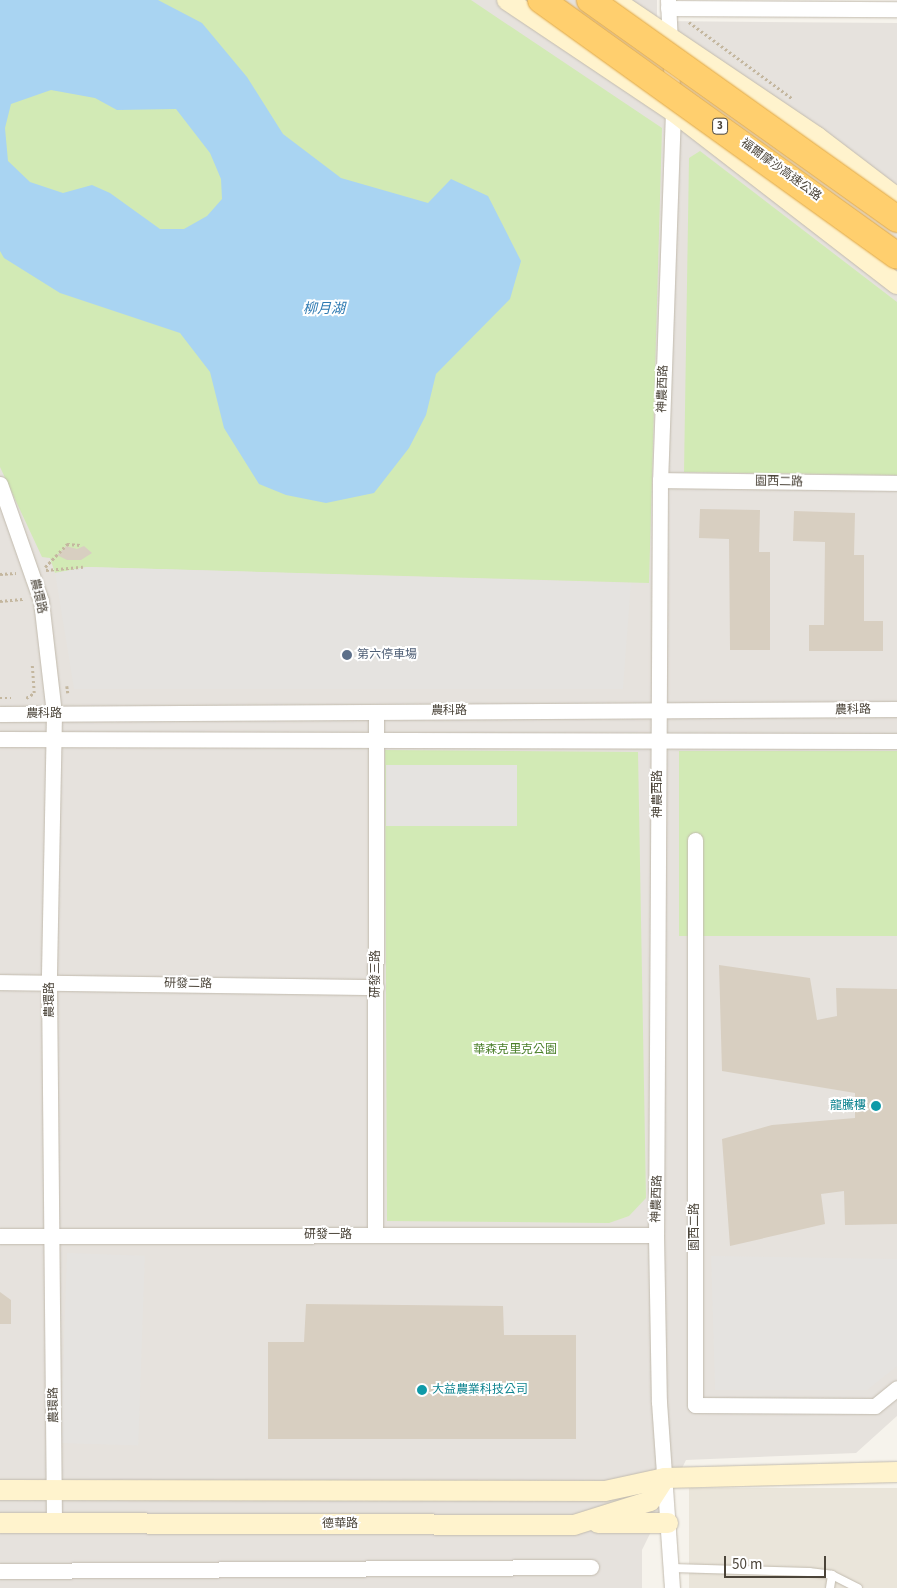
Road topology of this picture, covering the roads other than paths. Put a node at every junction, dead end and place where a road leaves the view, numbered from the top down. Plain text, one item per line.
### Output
1 (507, 0) edge
2 (541, 0) edge
3 (590, 0) edge
4 (614, 0) edge
5 (668, 4) edge
6 (897, 9) edge
7 (670, 40) junction
8 (673, 111) junction
9 (897, 198) edge
10 (897, 219) edge
11 (897, 256) edge
12 (897, 284) edge
13 (660, 480) junction
14 (897, 483) edge
15 (0, 484) edge
16 (659, 710) junction
17 (897, 710) edge
18 (376, 712) junction
19 (0, 714) edge
20 (54, 714) junction
21 (0, 739) edge
22 (55, 739) junction
23 (376, 740) junction
24 (658, 741) junction
25 (897, 741) edge
26 (695, 840) dead end
27 (0, 982) edge
28 (49, 982) junction
29 (376, 987) junction
30 (375, 1235) junction
31 (656, 1235) junction
32 (0, 1236) edge
33 (52, 1236) junction
34 (897, 1388) edge
35 (897, 1472) edge
36 (665, 1478) junction
37 (0, 1490) edge
38 (54, 1490) junction
39 (581, 1522) junction
40 (0, 1523) edge
41 (54, 1524) junction
42 (668, 1524) junction
43 (591, 1567) dead end
44 (672, 1568) junction
45 (0, 1571) edge
46 (832, 1575) junction
47 (672, 1588) edge
48 (830, 1588) edge
49 (858, 1588) edge

1 - 8 street
2 - 11 highway, 福爾摩沙高速公路 / 3, bridge
3 - 10 highway, 3, bridge
4 - 7 street
5 - 6 street
5 - 7 street, 神農西路
7 - 8 street, 神農西路
7 - 9 street
8 - 12 street
8 - 13 street, 神農西路
13 - 14 street, 園西二路
13 - 16 street, 神農西路
15 - 20 street, 農環路
16 - 17 street, 農科路
16 - 18 street, 農科路
16 - 24 street, 神農西路
18 - 20 street, 農科路
18 - 23 street, 研發三路
19 - 20 street, 農科路
20 - 22 street, 農環路
21 - 22 street, 農科路
22 - 23 street, 農科路
22 - 28 street, 農環路
23 - 24 street, 農科路
23 - 29 street, 研發三路
24 - 25 street, 農科路
24 - 31 street, 神農西路
26 - 34 street, 園西二路
27 - 28 street, 研發二路
28 - 29 street, 研發二路
28 - 33 street, 農環路
29 - 30 street, 研發三路
30 - 31 street, 研發一路
30 - 33 street, 研發一路
31 - 36 street, 神農西路
32 - 33 street, 研發一路
33 - 38 street, 農環路
35 - 36 street
36 - 38 street
36 - 39 street, 德華路
36 - 42 street, 神農西路
37 - 38 street
38 - 41 street, 農環路
39 - 41 street, 德華路
39 - 42 street
40 - 41 street, 德華路
42 - 44 street, 神農西路
43 - 45 street
44 - 46 lane
44 - 47 street, 神農西路
46 - 48 lane
46 - 49 lane

